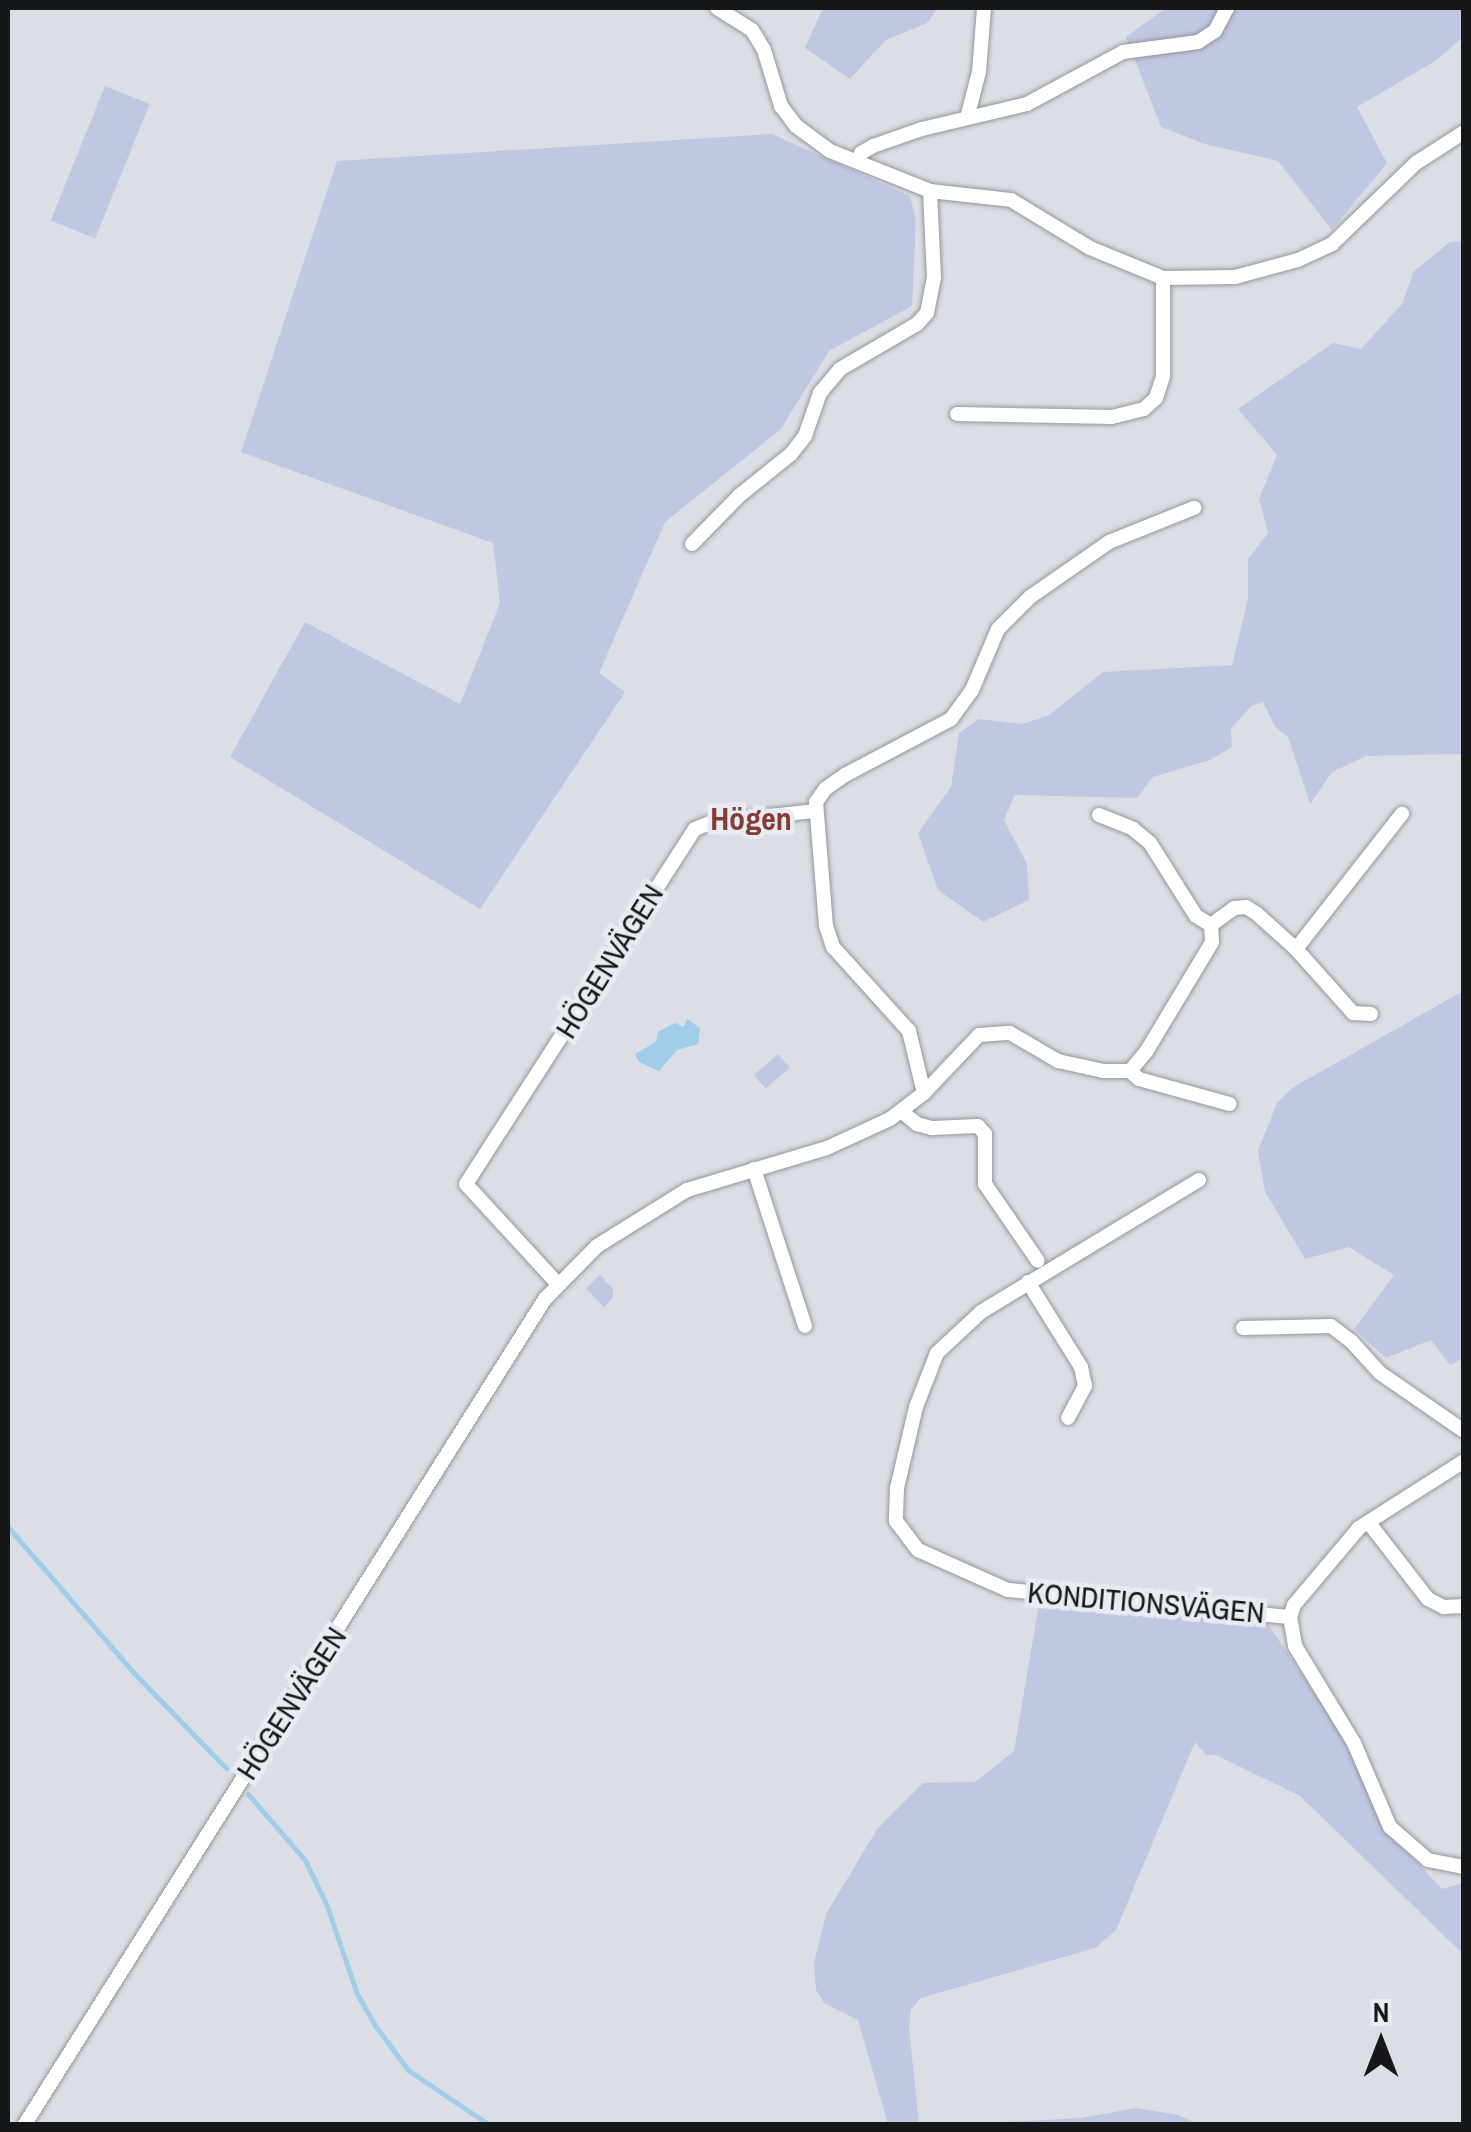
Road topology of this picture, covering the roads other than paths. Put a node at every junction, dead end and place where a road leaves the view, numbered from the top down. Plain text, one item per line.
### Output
1 (717, 8) edge
2 (984, 8) edge
3 (1227, 8) edge
4 (967, 118) junction
5 (1464, 132) edge
6 (859, 160) junction
7 (930, 191) junction
8 (1164, 278) junction
9 (956, 414) dead end
10 (1194, 508) dead end
11 (692, 544) dead end
12 (814, 811) junction
13 (1402, 814) dead end
14 (1098, 815) dead end
15 (1211, 925) junction
16 (1296, 949) junction
17 (1371, 1014) dead end
18 (1130, 1070) junction
19 (924, 1093) junction
20 (1230, 1104) dead end
21 (901, 1111) junction
22 (754, 1169) junction
23 (1199, 1180) dead end
24 (1038, 1261) dead end
25 (1028, 1282) junction
26 (557, 1283) junction
27 (805, 1326) dead end
28 (1243, 1328) dead end
29 (1068, 1418) dead end
30 (1464, 1431) edge
31 (1464, 1461) edge
32 (1369, 1522) junction
33 (1464, 1606) edge
34 (1290, 1617) junction
35 (1464, 1867) edge
36 (25, 2124) edge

1 - 6 street
2 - 4 street
3 - 4 street
4 - 6 street
5 - 8 street
6 - 7 street
7 - 8 street
7 - 11 street
8 - 9 street
10 - 12 street
12 - 19 street
12 - 26 street, HÖGENVÄGEN
13 - 16 street
14 - 15 street
15 - 16 street
15 - 18 street
16 - 17 street
18 - 19 street, HÖGENVÄGEN
18 - 20 street, HÖGENVÄGEN
19 - 21 street, HÖGENVÄGEN
21 - 22 street, HÖGENVÄGEN
21 - 24 street
22 - 26 street, HÖGENVÄGEN
22 - 27 street
23 - 25 street, KONDITIONSVÄGEN
25 - 29 street
25 - 34 street, KONDITIONSVÄGEN
26 - 36 street, HÖGENVÄGEN
28 - 30 street
31 - 32 street
32 - 33 street
32 - 34 street
34 - 35 street

